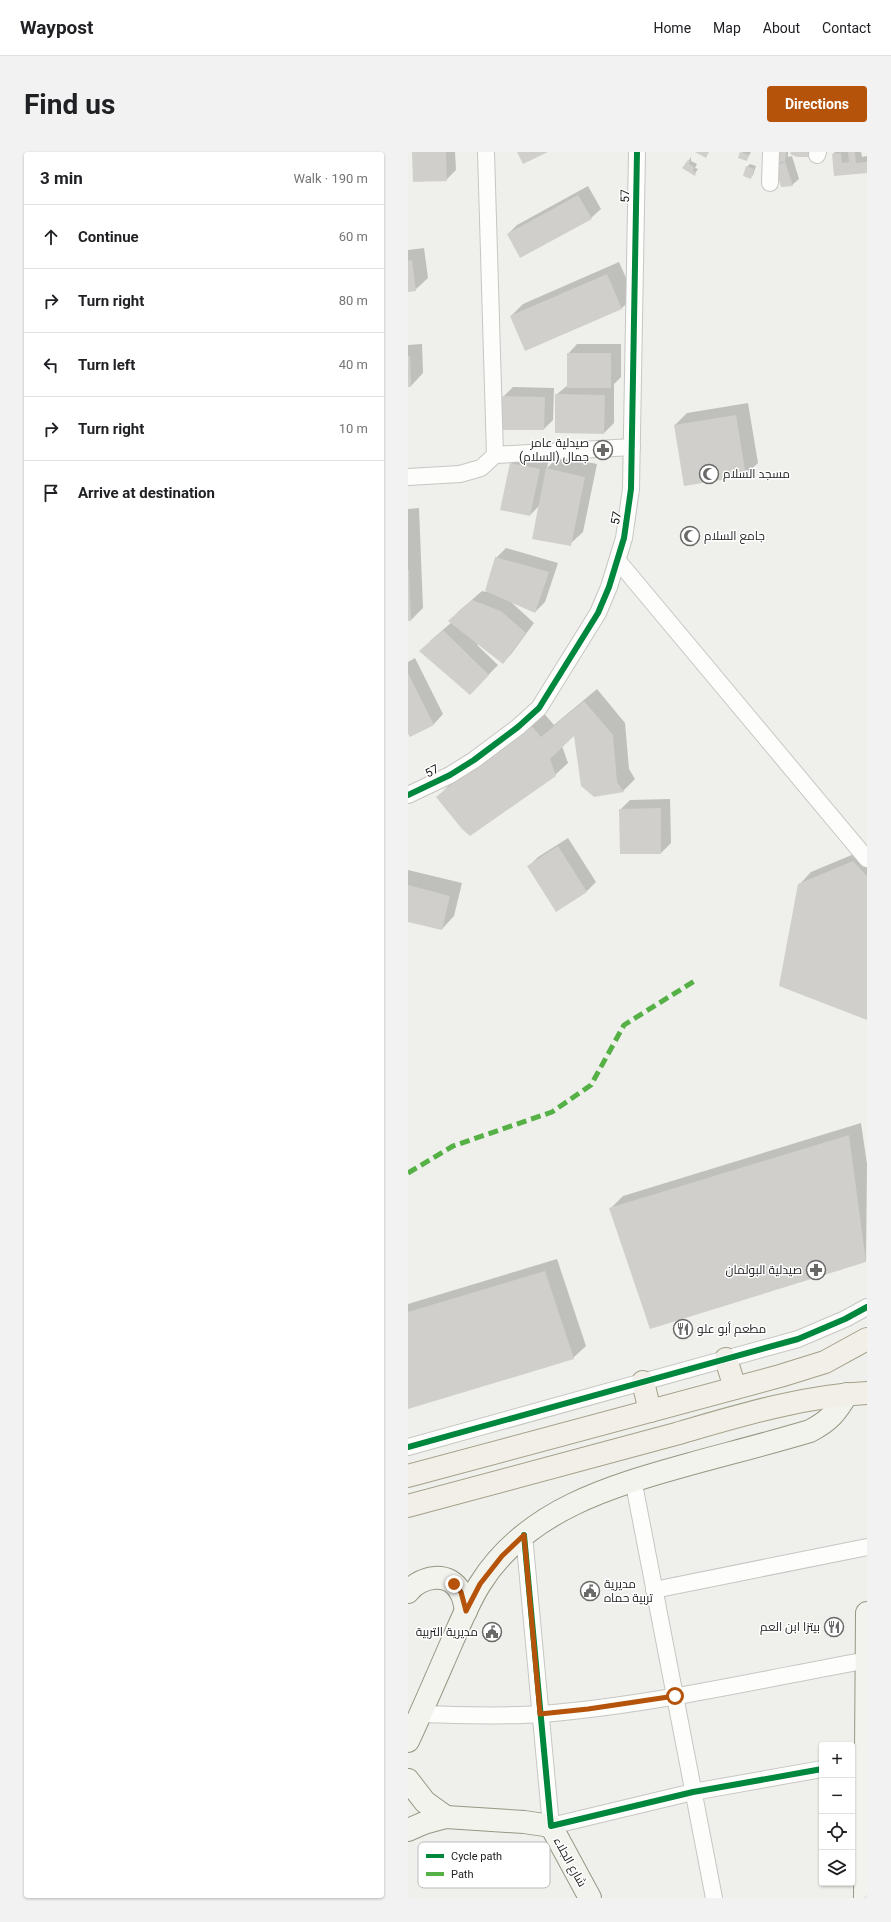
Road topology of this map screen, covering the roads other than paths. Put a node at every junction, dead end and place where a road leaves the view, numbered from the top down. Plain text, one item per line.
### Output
1 (486, 152) edge
2 (637, 152) edge
3 (771, 152) edge
4 (770, 183) dead end
5 (632, 447) junction
6 (495, 456) junction
7 (408, 477) edge
8 (618, 561) junction
9 (408, 795) edge
10 (865, 856) edge
11 (867, 1307) edge
12 (867, 1338) edge
13 (726, 1360) junction
14 (643, 1382) junction
15 (735, 1388) junction
16 (857, 1394) edge
17 (650, 1411) junction
18 (408, 1447) edge
19 (408, 1476) edge
20 (633, 1480) junction
21 (408, 1506) edge
22 (524, 1535) junction
23 (867, 1547) edge
24 (654, 1590) junction
25 (408, 1592) edge
26 (466, 1611) junction
27 (867, 1613) edge
28 (867, 1660) edge
29 (675, 1696) junction
30 (420, 1714) junction
31 (540, 1714) junction
32 (408, 1741) edge
33 (861, 1763) edge
34 (819, 1771) edge
35 (408, 1780) edge
36 (693, 1792) junction
37 (446, 1817) junction
38 (550, 1826) junction
39 (408, 1830) edge
40 (590, 1898) edge
41 (714, 1898) edge
42 (865, 1898) edge

1 - 6 street
2 - 5 street, 57
3 - 4 street
5 - 6 street
5 - 8 street, 57
6 - 7 street
8 - 9 street, 57
8 - 10 street
11 - 13 street
12 - 15 main road
13 - 14 street
13 - 15 main road
14 - 17 main road
14 - 18 street
15 - 17 main road
16 - 20 main road
16 - 21 main road
17 - 19 main road
20 - 22 main road
20 - 24 street
22 - 26 main road
22 - 31 street
23 - 24 street
24 - 29 street
25 - 26 main road
26 - 30 main road
27 - 28 main road
28 - 29 street
28 - 33 main road
29 - 31 street
29 - 36 street
30 - 31 street
30 - 32 main road
31 - 38 street
33 - 42 main road
34 - 36 street
35 - 37 main road
36 - 38 street
36 - 41 street
37 - 38 main road
37 - 39 main road
38 - 40 main road, شارع الجلاء

